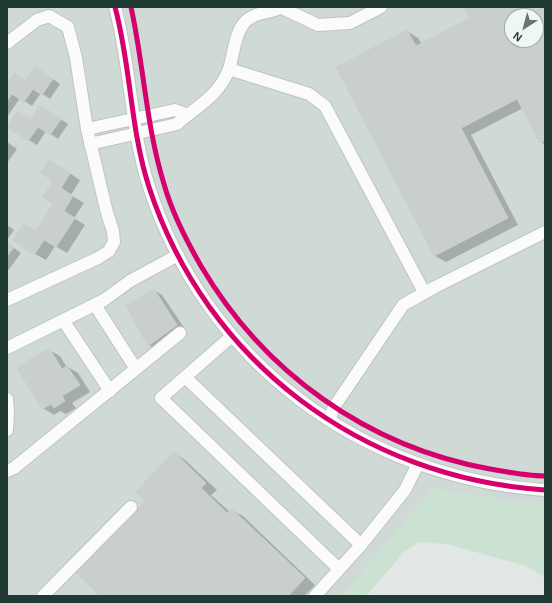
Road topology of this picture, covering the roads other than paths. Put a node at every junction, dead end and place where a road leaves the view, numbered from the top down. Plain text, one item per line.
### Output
1 (115, 7) edge
2 (282, 7) edge
3 (381, 7) edge
4 (7, 43) edge
5 (229, 69) junction
6 (188, 114) junction
7 (134, 118) junction
8 (87, 129) junction
9 (136, 134) junction
10 (90, 144) junction
11 (545, 232) edge
12 (178, 255) junction
13 (424, 292) junction
14 (7, 300) edge
15 (95, 305) junction
16 (64, 320) junction
17 (180, 333) dead end
18 (232, 336) junction
19 (7, 348) edge
20 (136, 370) junction
21 (185, 377) junction
22 (110, 391) junction
23 (7, 399) edge
24 (329, 420) junction
25 (7, 430) edge
26 (418, 464) junction
27 (7, 471) edge
28 (545, 490) edge
29 (131, 507) dead end
30 (361, 545) junction
31 (339, 569) junction
32 (43, 596) edge
33 (315, 596) edge

1 - 7 street
2 - 3 street
2 - 5 street
4 - 8 street
5 - 6 street
5 - 13 street
6 - 7 street
6 - 9 street
7 - 8 street
7 - 9 street
8 - 10 street
9 - 10 street
9 - 12 street
10 - 14 street
11 - 13 street
12 - 15 street
12 - 18 street
13 - 24 street
15 - 16 street
15 - 20 street
16 - 19 street
16 - 22 street
17 - 20 street
18 - 21 street
18 - 24 street
20 - 22 street
21 - 30 street
21 - 31 street
22 - 27 street
23 - 25 street
24 - 26 street
26 - 28 street
26 - 30 street
29 - 32 street
30 - 31 street
31 - 33 street

